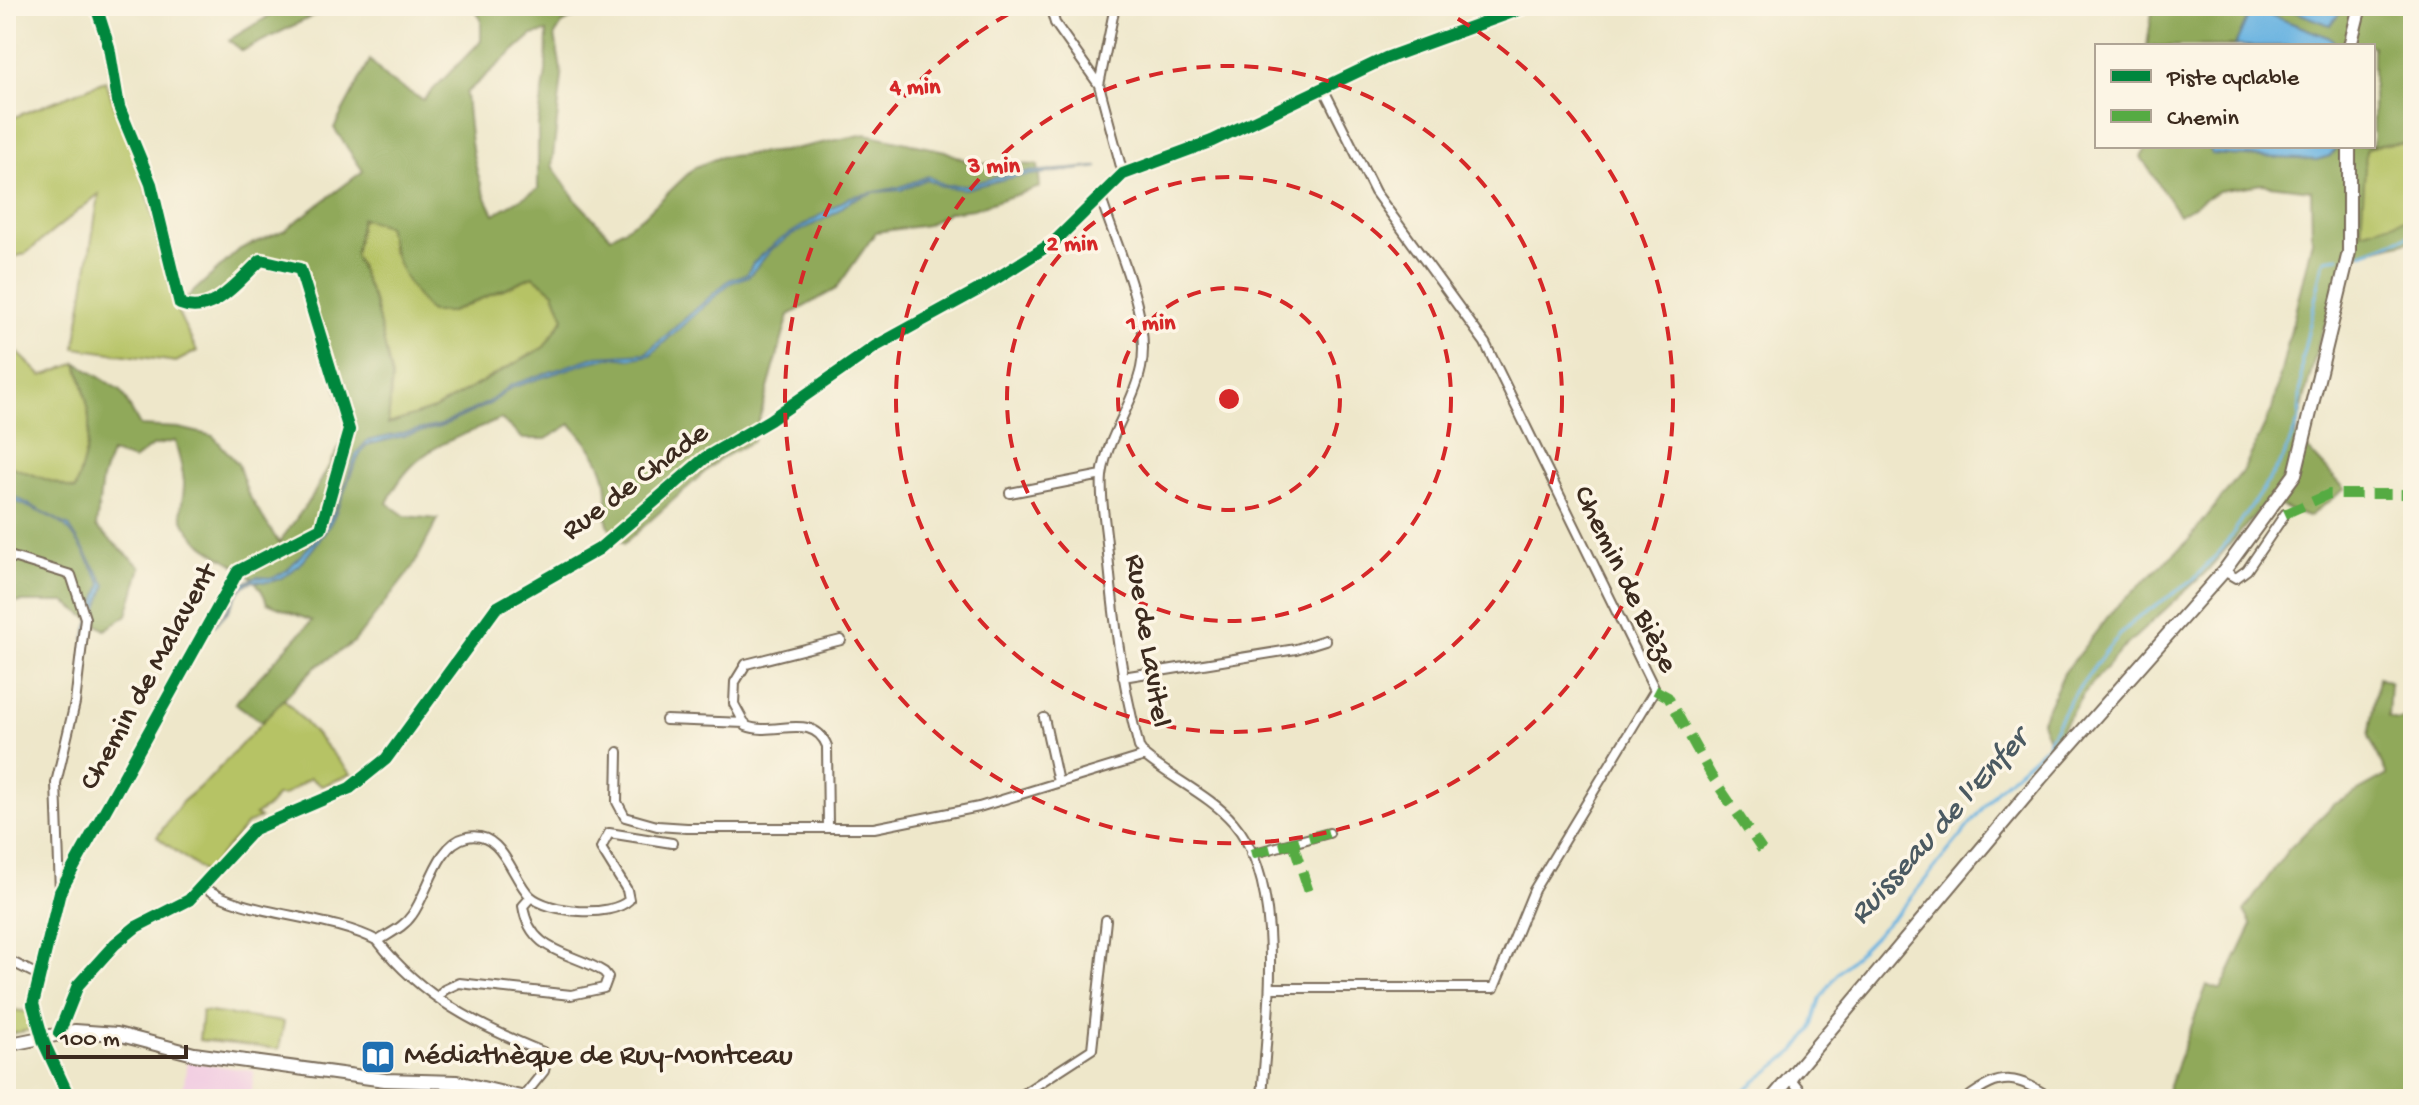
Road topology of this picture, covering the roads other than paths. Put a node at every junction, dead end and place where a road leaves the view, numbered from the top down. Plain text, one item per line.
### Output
1 (96, 6) edge
2 (1050, 6) edge
3 (1115, 6) edge
4 (1529, 6) edge
5 (2360, 6) edge
6 (2350, 44) edge
7 (1099, 85) junction
8 (1323, 88) junction
9 (2349, 148) edge
10 (1123, 174) junction
11 (1101, 198) junction
12 (1102, 475) junction
13 (1010, 493) dead end
14 (2285, 514) dead end
15 (6, 555) edge
16 (2224, 571) junction
17 (841, 640) dead end
18 (1325, 640) dead end
19 (1123, 677) junction
20 (1044, 718) dead end
21 (666, 720) dead end
22 (745, 723) junction
23 (618, 752) dead end
24 (1145, 756) junction
25 (1058, 782) junction
26 (828, 826) junction
27 (1329, 833) dead end
28 (672, 843) dead end
29 (1251, 854) junction
30 (204, 887) junction
31 (60, 892) junction
32 (531, 897) junction
33 (1106, 920) dead end
34 (378, 941) junction
35 (6, 959) edge
36 (38, 975) junction
37 (1273, 988) junction
38 (438, 998) junction
39 (59, 1033) junction
40 (41, 1037) junction
41 (8, 1045) edge
42 (1790, 1078) junction
43 (457, 1082) junction
44 (526, 1098) edge
45 (7, 1099) edge
46 (70, 1099) edge
47 (459, 1099) edge
48 (1015, 1099) edge
49 (1262, 1099) edge
50 (1772, 1099) edge
51 (1807, 1099) edge
52 (1966, 1099) edge
53 (2053, 1099) edge

1 - 31 street, Chemin de Malavent
2 - 7 street
3 - 7 street
4 - 8 street
5 - 6 street
7 - 10 street
8 - 10 street
8 - 37 street, Chemin de Bièze
9 - 16 street
10 - 11 street, Rue de Chade
11 - 12 street, Rue de Lavitel
11 - 30 street, Rue de Chade
12 - 13 street
12 - 19 street, Rue de Lavitel
14 - 16 street
15 - 31 street
16 - 42 street
17 - 22 street
18 - 19 street
19 - 24 street, Rue de Lavitel
20 - 25 street
21 - 22 street
22 - 26 street
23 - 26 street
24 - 25 street
24 - 29 street, Rue de Lavitel
25 - 26 street
27 - 29 street
28 - 32 street
29 - 37 street, Rue de Lavitel
30 - 34 street
30 - 39 street, Rue de Chade
31 - 36 street
32 - 34 street
32 - 38 street
33 - 48 street
34 - 38 street
35 - 36 street
36 - 40 street
37 - 49 street, Rue de Lavitel
38 - 44 street
39 - 40 street
39 - 43 street
40 - 41 street
40 - 46 street
41 - 45 street
42 - 50 street
42 - 51 street
43 - 44 street
43 - 47 street
52 - 53 street

